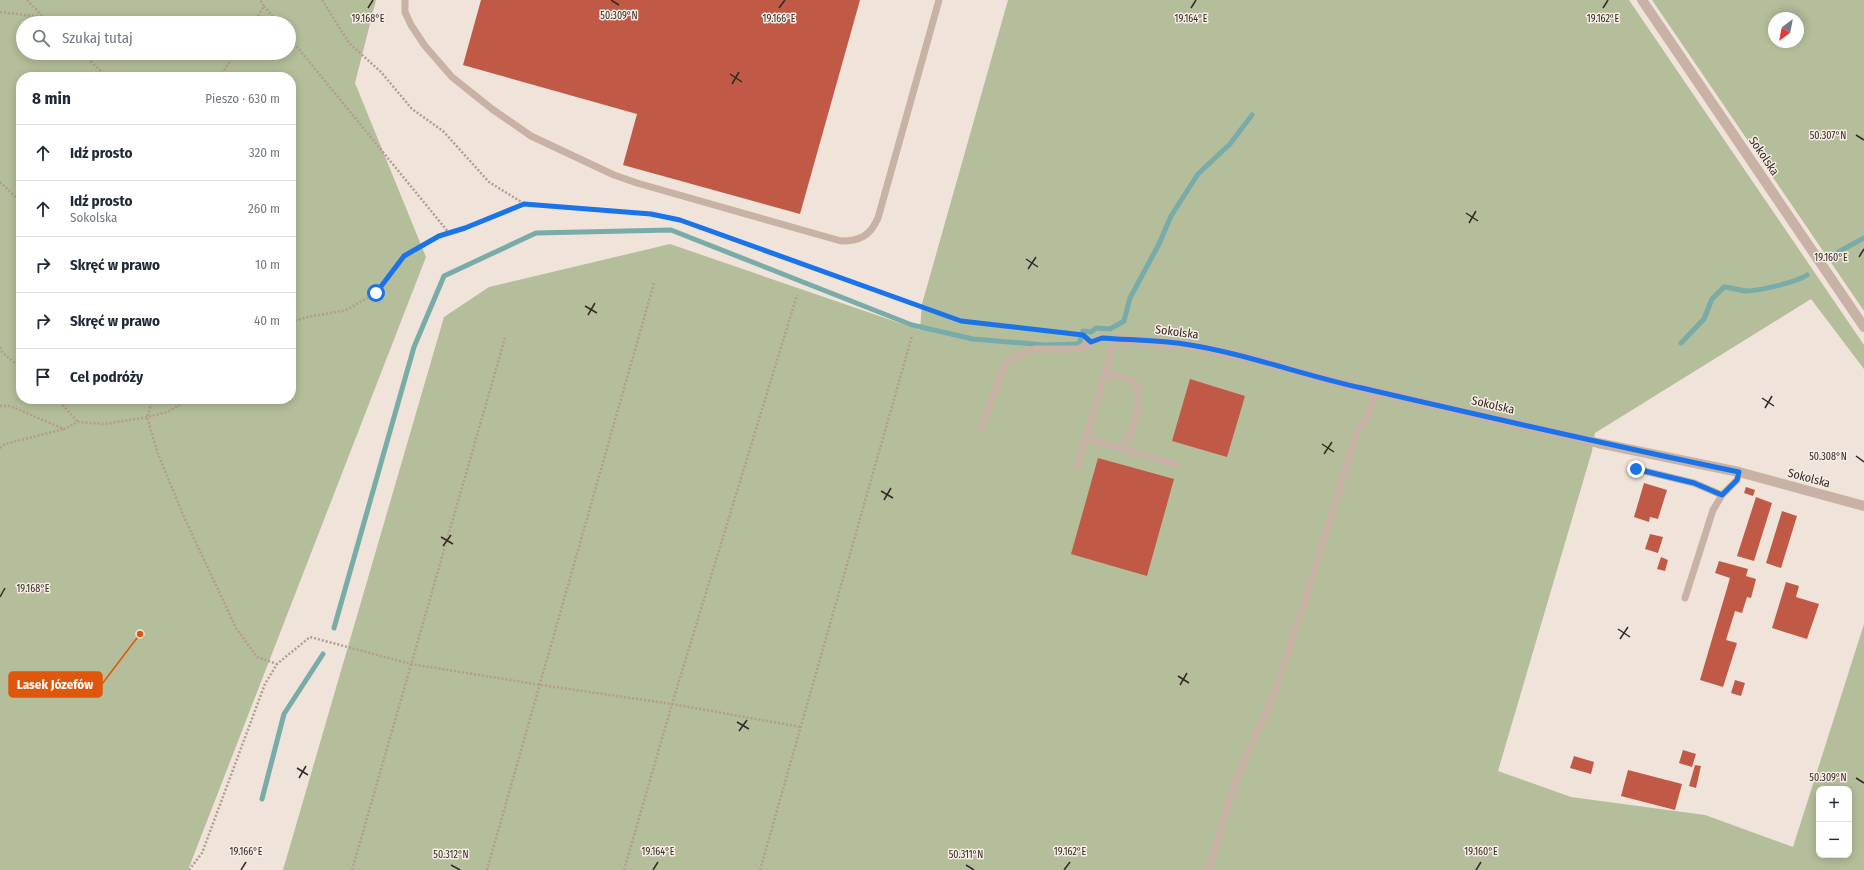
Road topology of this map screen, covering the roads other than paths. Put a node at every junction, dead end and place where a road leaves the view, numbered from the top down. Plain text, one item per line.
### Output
1 (404, 0) edge
2 (939, 0) edge
3 (1642, 0) edge
4 (1864, 326) edge
5 (1115, 339) junction
6 (1105, 373) junction
7 (1376, 392) junction
8 (981, 428) dead end
9 (1086, 438) junction
10 (1125, 449) junction
11 (1176, 464) dead end
12 (1078, 467) dead end
13 (1636, 469) dead end
14 (1739, 472) junction
15 (1722, 495) junction
16 (1864, 506) edge
17 (1685, 598) dead end
18 (1209, 870) edge

1 - 2 lane
3 - 4 street, Sokolska
5 - 6 lane
5 - 7 street, Sokolska
5 - 8 lane
6 - 9 lane
6 - 10 lane
7 - 14 street, Sokolska
7 - 18 lane
9 - 10 lane
9 - 12 lane
10 - 11 lane
13 - 15 lane
14 - 15 lane
14 - 16 street, Sokolska
15 - 17 lane

